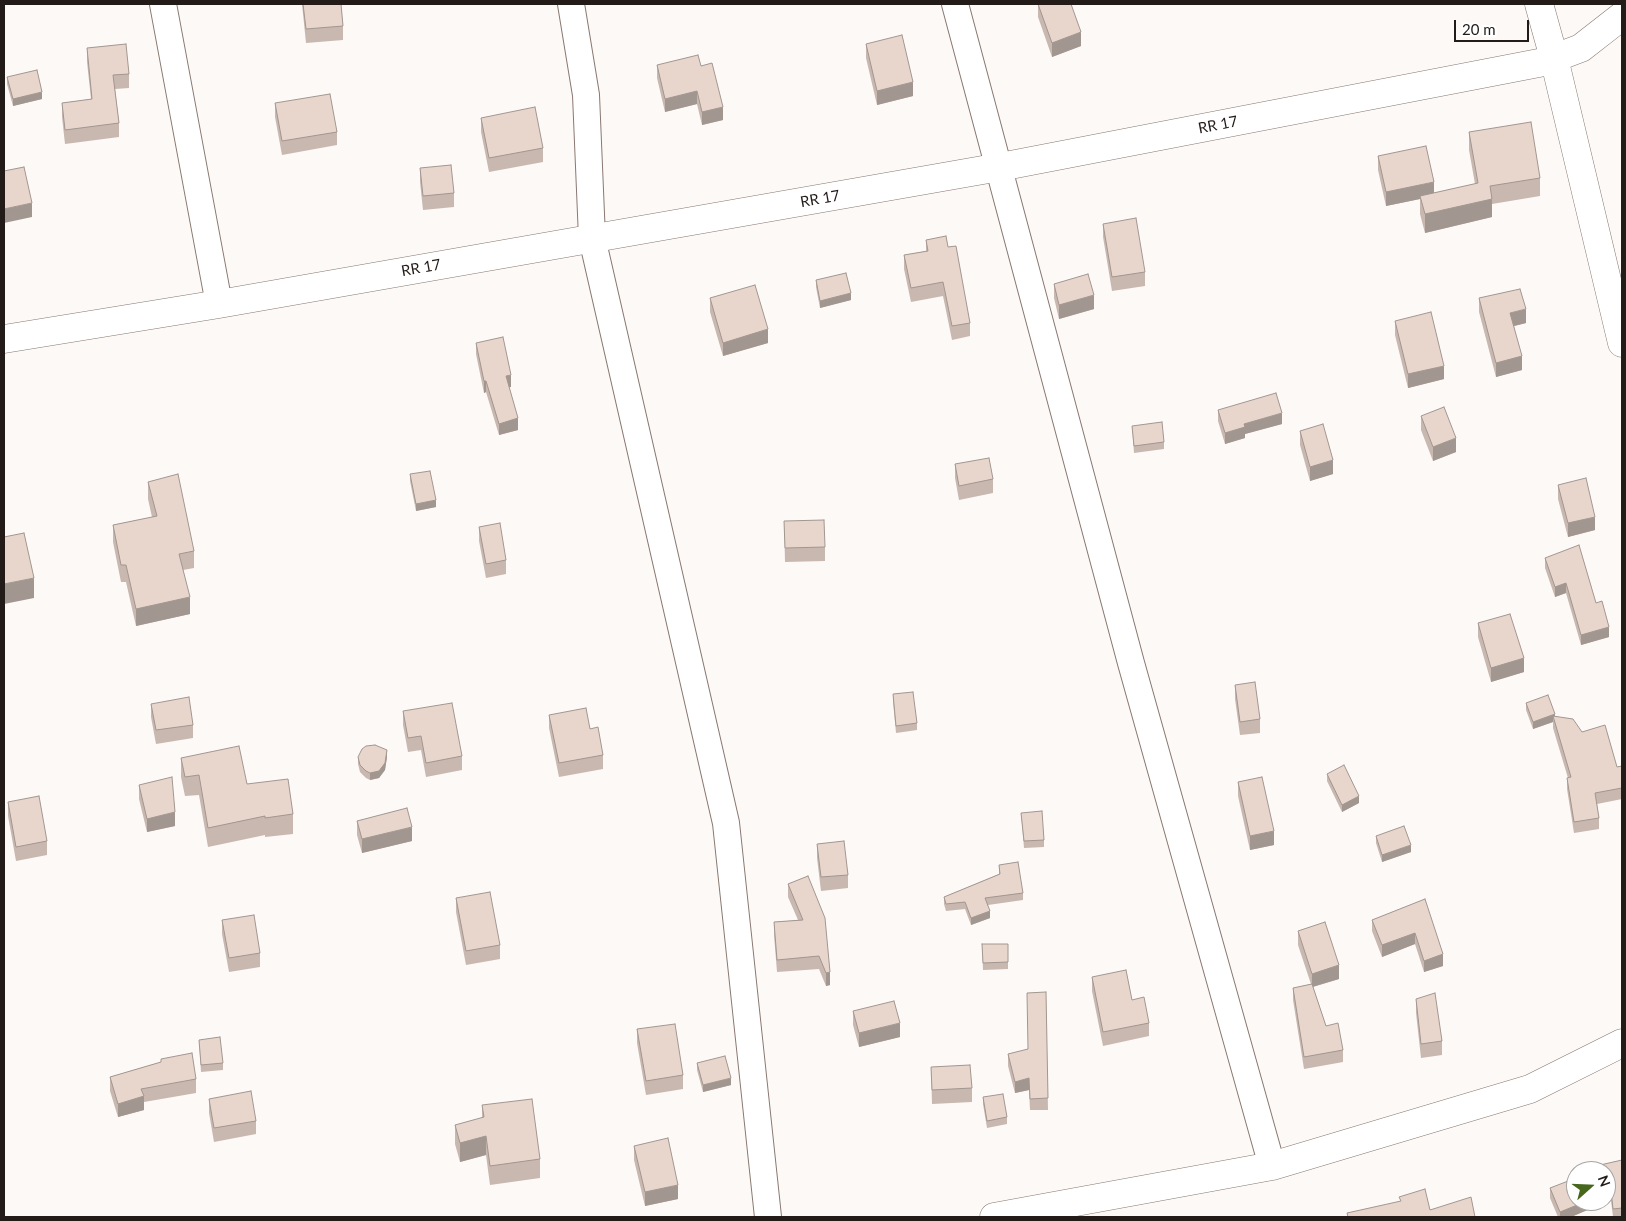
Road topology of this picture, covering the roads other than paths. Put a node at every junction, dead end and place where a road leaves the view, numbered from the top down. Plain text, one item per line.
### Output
1 (163, 4) edge
2 (571, 4) edge
3 (956, 4) edge
4 (1539, 4) edge
5 (1622, 16) edge
6 (1554, 58) junction
7 (1000, 167) junction
8 (592, 238) junction
9 (220, 304) junction
10 (4, 339) edge
11 (1622, 343) edge
12 (1622, 1043) edge
13 (1272, 1166) junction
14 (768, 1217) edge
15 (994, 1217) edge

1 - 9 street
2 - 8 street
3 - 7 street
4 - 6 main road
5 - 6 main road, RR 17 / RR 17
6 - 7 main road, RR 17 / RR 17
6 - 11 main road
7 - 8 main road, RR 17 / RR 17
7 - 13 street
8 - 9 main road, RR 17 / RR 17
8 - 14 street
9 - 10 main road, RR 17 / RR 17
12 - 13 main road
13 - 15 main road

